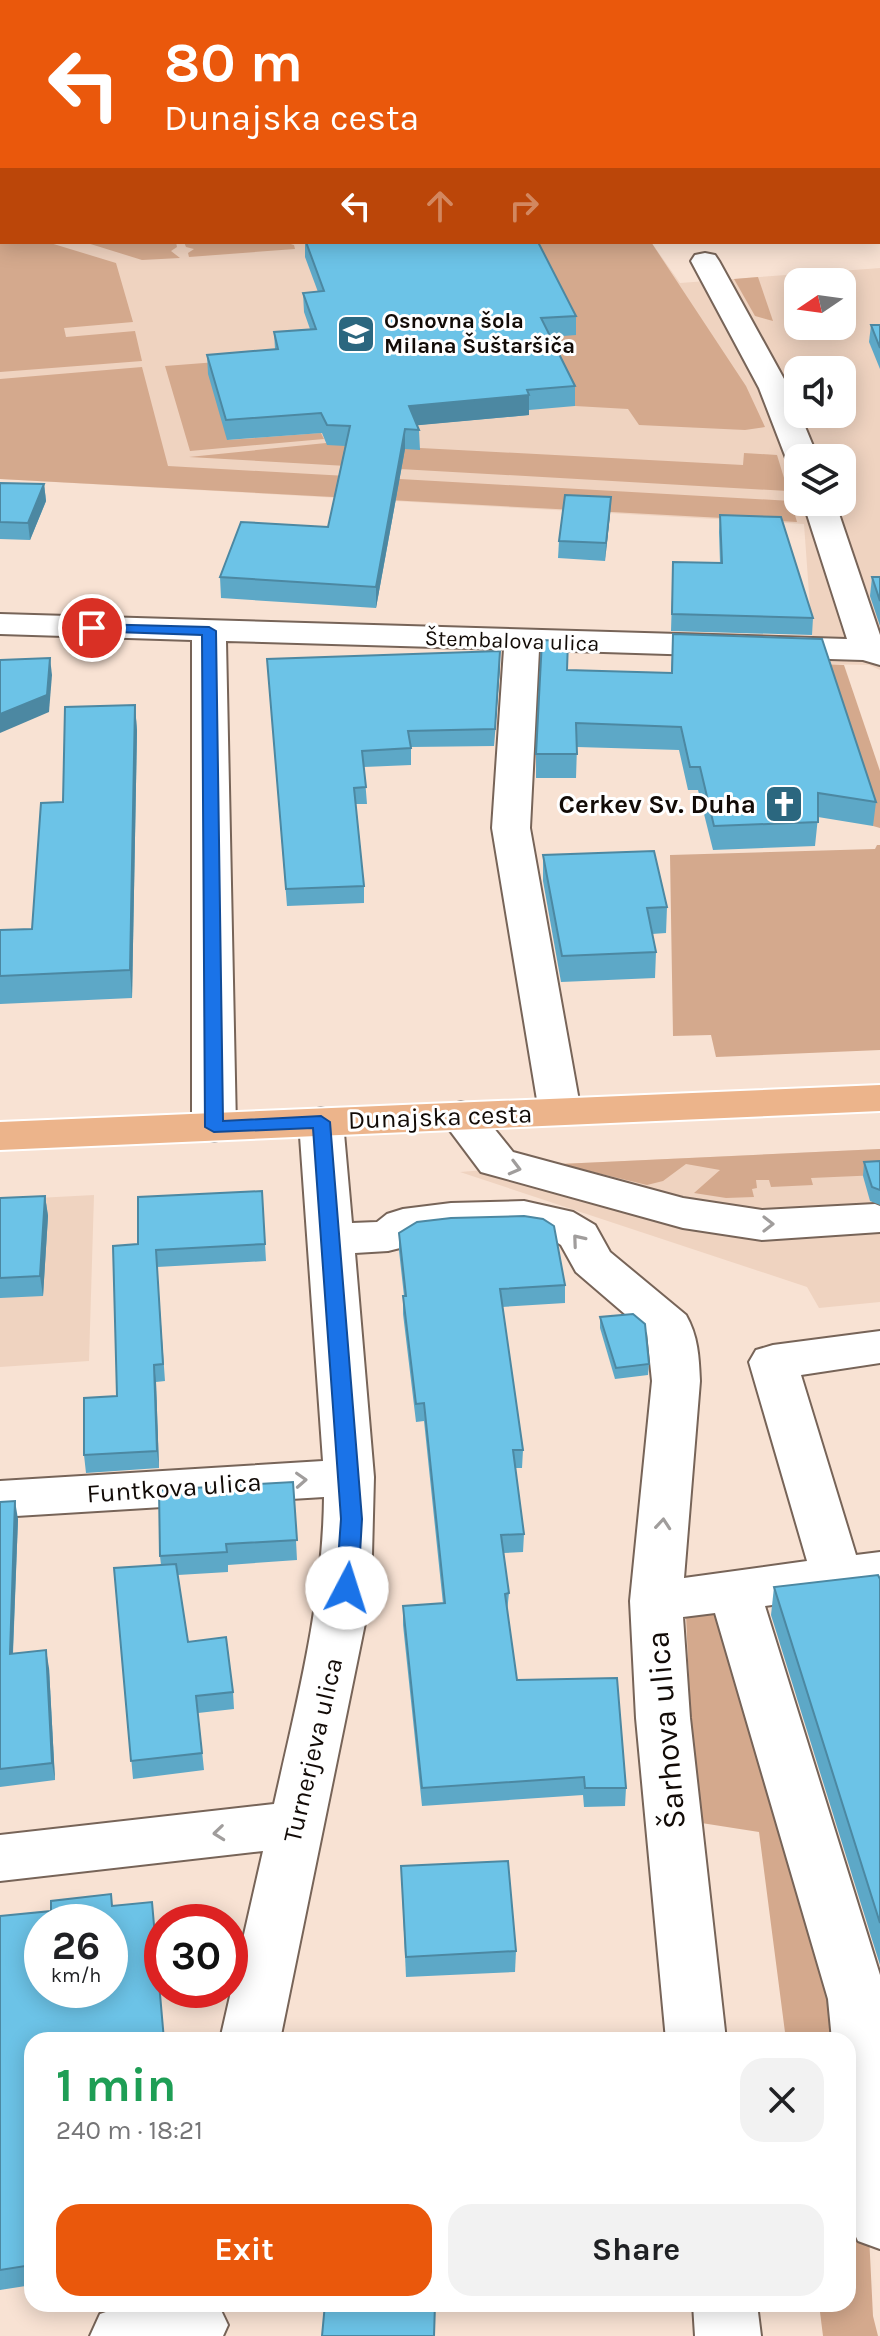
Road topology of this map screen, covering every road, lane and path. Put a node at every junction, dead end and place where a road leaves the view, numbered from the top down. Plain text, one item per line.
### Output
1 (705, 261) dead end
2 (796, 444) edge
3 (824, 516) edge
4 (0, 624) edge
5 (45, 627) junction
6 (209, 631) junction
7 (522, 642) junction
8 (0, 644) edge
9 (874, 652) edge
10 (880, 1098) edge
11 (560, 1112) junction
12 (461, 1116) junction
13 (321, 1122) junction
14 (214, 1127) junction
15 (0, 1136) edge
16 (875, 1219) dead end
17 (331, 1239) junction
18 (880, 1347) edge
19 (349, 1477) junction
20 (0, 1499) edge
21 (858, 1574) edge
22 (734, 1590) junction
23 (656, 1601) junction
24 (296, 1824) junction
25 (0, 1858) edge
26 (252, 2032) edge
27 (695, 2032) edge
28 (880, 2220) edge
29 (726, 2312) edge
30 (195, 2322) edge
31 (123, 2336) edge
32 (728, 2336) edge

1 - 2 street
3 - 9 street, Štembalova ulica
4 - 5 street, Štembalova ulica
5 - 6 street, Štembalova ulica
5 - 8 street
6 - 7 street, Štembalova ulica
6 - 14 street
7 - 9 street, Štembalova ulica
7 - 11 street
10 - 11 main road, Dunajska cesta
11 - 12 main road, Dunajska cesta
12 - 13 main road, Dunajska cesta
12 -> 16 street
13 - 14 main road, Dunajska cesta
13 - 17 street, Turnerjeva ulica
14 - 15 main road, Dunajska cesta
17 - 19 street, Turnerjeva ulica
23 -> 17 street
18 - 21 street, Šarhova ulica
20 -> 19 street, Funtkova ulica
19 - 24 street, Turnerjeva ulica
21 - 22 street, Šarhova ulica
22 - 23 street, Šarhova ulica
22 - 28 street
23 - 27 street, Šarhova ulica
24 -> 25 street
24 - 26 street, Turnerjeva ulica
29 - 32 street
30 - 31 street

